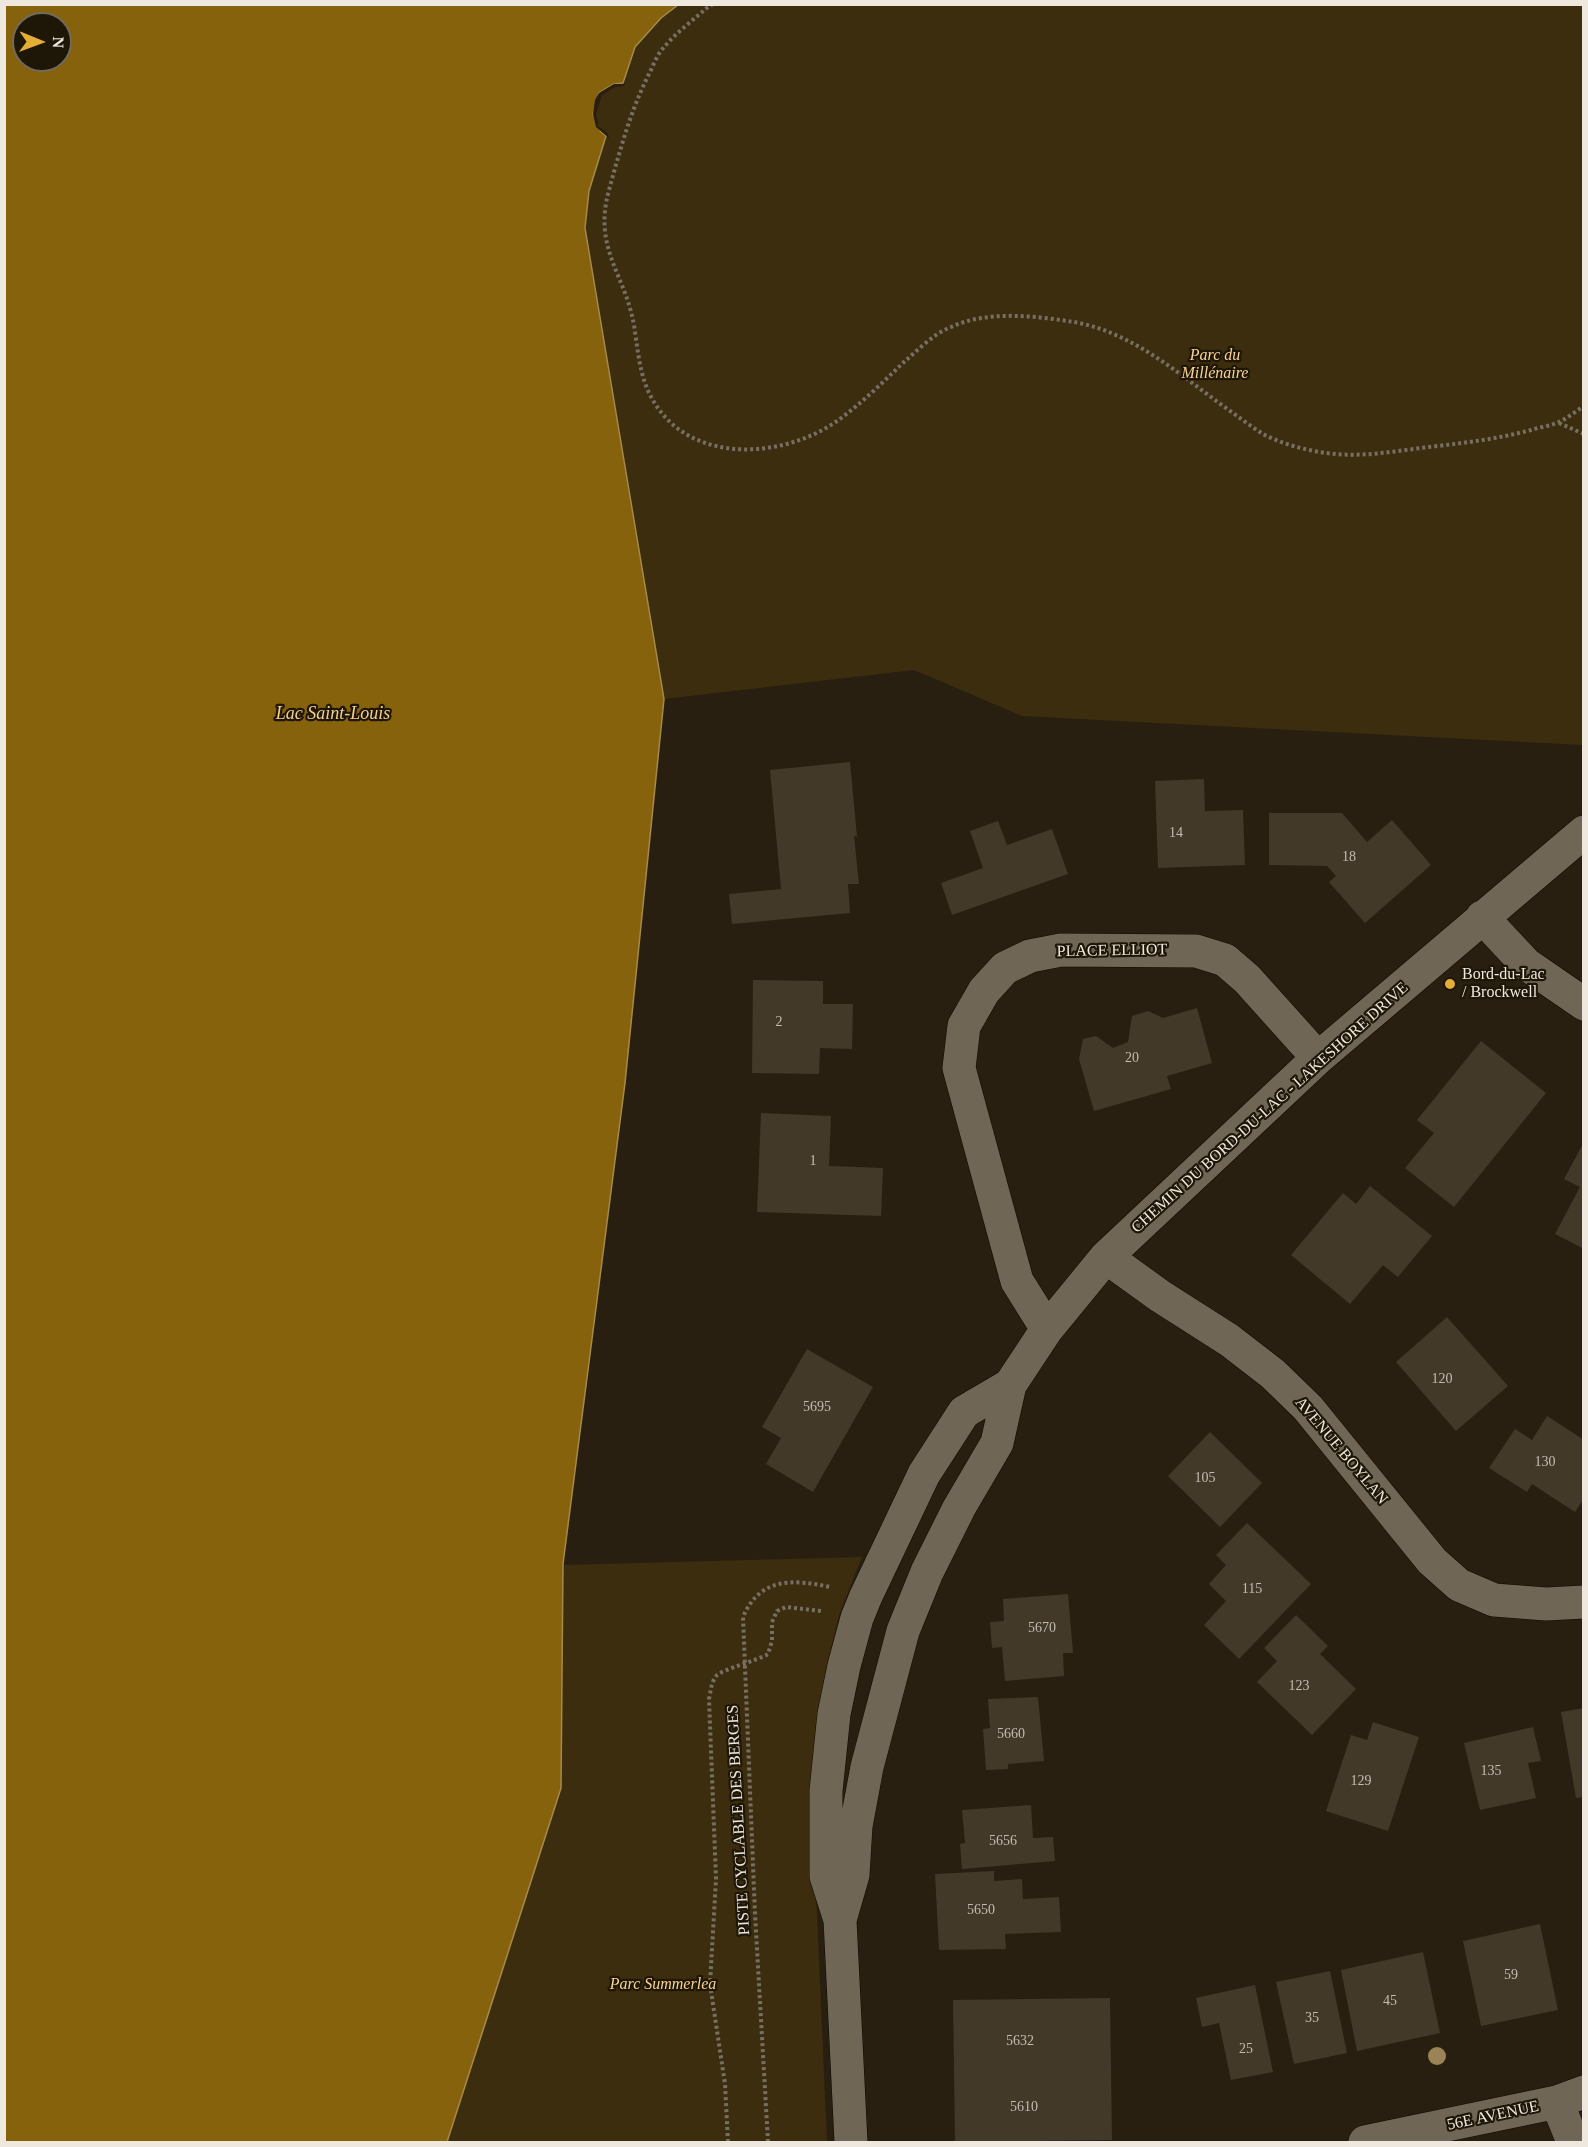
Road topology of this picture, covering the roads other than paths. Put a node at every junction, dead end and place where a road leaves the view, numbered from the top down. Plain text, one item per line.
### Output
1 (1584, 832) edge
2 (1482, 917) junction
3 (1584, 1004) edge
4 (1318, 1059) junction
5 (1106, 1257) junction
6 (1047, 1329) junction
7 (1010, 1385) junction
8 (1584, 1602) edge
9 (840, 1920) junction
10 (1570, 2097) edge
11 (851, 2142) edge
12 (1365, 2142) edge
13 (1573, 2142) edge

1 - 2 street, CHEMIN DU BORD-DU-LAC - LAKESHORE DRIVE
2 - 3 street
2 - 4 street, CHEMIN DU BORD-DU-LAC - LAKESHORE DRIVE
4 - 5 street, CHEMIN DU BORD-DU-LAC - LAKESHORE DRIVE
4 - 6 street, PLACE ELLIOT
5 - 6 street, CHEMIN DU BORD-DU-LAC - LAKESHORE DRIVE
5 - 8 street, AVENUE BOYLAN
6 - 7 street, CHEMIN DU BORD-DU-LAC - LAKESHORE DRIVE
7 - 9 street, CHEMIN DU BORD-DU-LAC - LAKESHORE DRIVE
7 - 9 street, CHEMIN DU BORD-DU-LAC - LAKESHORE DRIVE
9 - 11 street
10 - 12 street, 56E AVENUE
10 - 13 street

